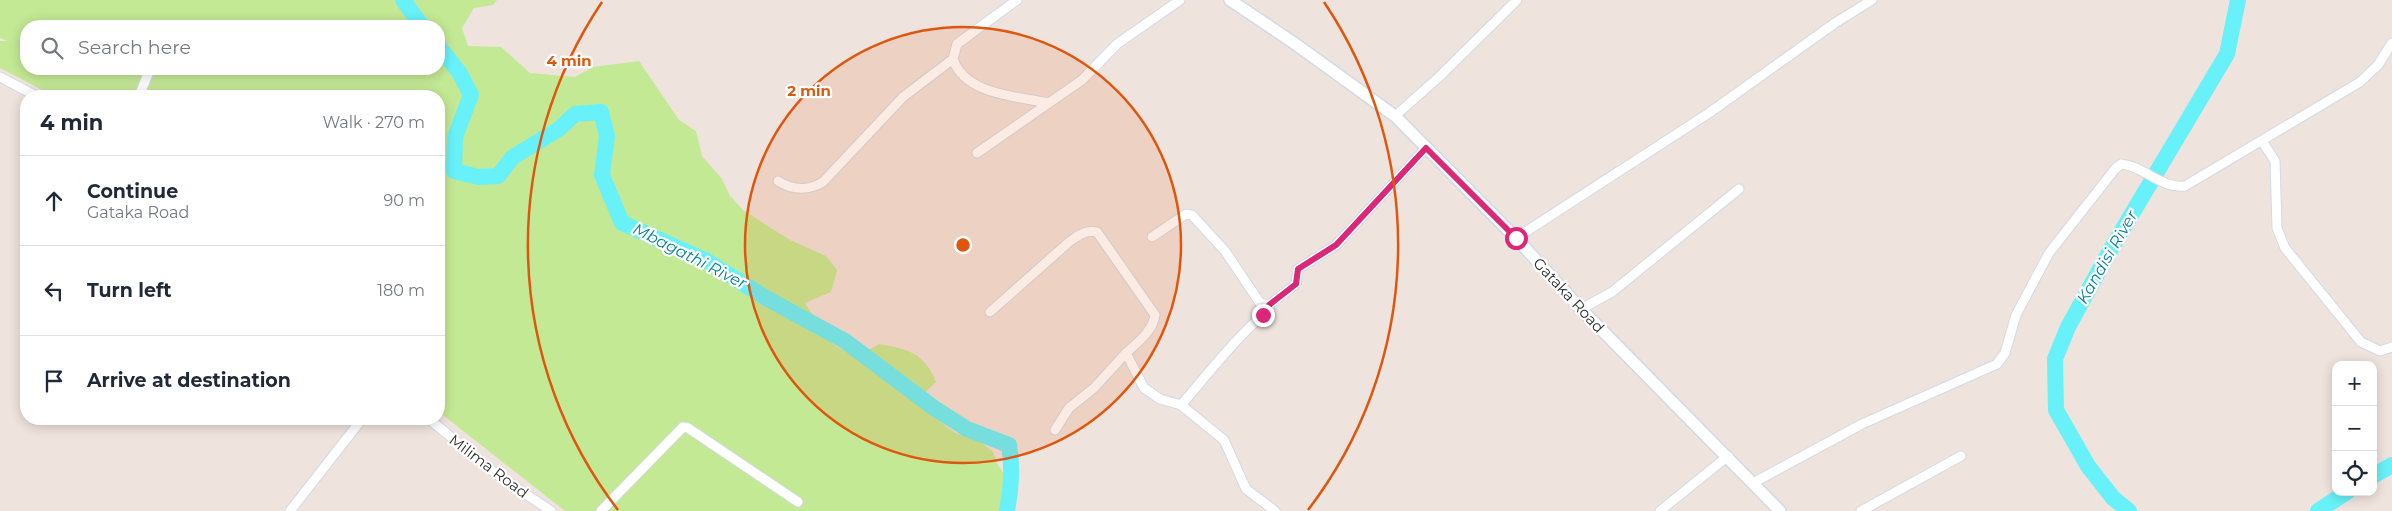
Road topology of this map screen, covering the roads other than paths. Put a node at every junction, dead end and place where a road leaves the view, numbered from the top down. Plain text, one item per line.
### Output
1 (1017, 0) edge
2 (1180, 0) edge
3 (1230, 0) edge
4 (1516, 0) edge
5 (1872, 0) edge
6 (2392, 43) edge
7 (953, 60) junction
8 (148, 75) edge
9 (0, 77) edge
10 (25, 90) edge
11 (141, 90) edge
12 (1048, 103) junction
13 (1395, 116) junction
14 (2262, 141) junction
15 (1426, 148) junction
16 (977, 152) dead end
17 (778, 181) dead end
18 (1740, 189) dead end
19 (1152, 237) dead end
20 (1516, 238) junction
21 (1269, 305) junction
22 (1580, 310) junction
23 (990, 312) dead end
24 (2392, 347) edge
25 (1126, 353) junction
26 (1181, 405) junction
27 (357, 425) edge
28 (435, 425) edge
29 (1055, 430) dead end
30 (1728, 456) junction
31 (1961, 456) dead end
32 (1753, 483) junction
33 (798, 502) dead end
34 (290, 511) edge
35 (551, 511) edge
36 (601, 511) edge
37 (1276, 511) edge
38 (1660, 511) edge
39 (1780, 511) edge
40 (1861, 511) edge

1 - 7 street
2 - 12 street
3 - 13 street, Gataka Road
4 - 13 street
5 - 20 street
6 - 14 street
7 - 12 street
7 - 17 street
8 - 11 street
9 - 10 street
12 - 16 street
13 - 15 street, Gataka Road
14 - 24 street
14 - 32 street
15 - 20 street, Gataka Road
15 - 21 street
18 - 22 street
19 - 21 street
20 - 22 street, Gataka Road
21 - 26 street
22 - 30 street, Gataka Road
23 - 25 street
25 - 26 street
25 - 29 street
26 - 37 street
27 - 34 street
28 - 35 street, Milima Road
30 - 32 street, Gataka Road
30 - 38 street
31 - 40 street
32 - 39 street, Gataka Road
33 - 36 street

